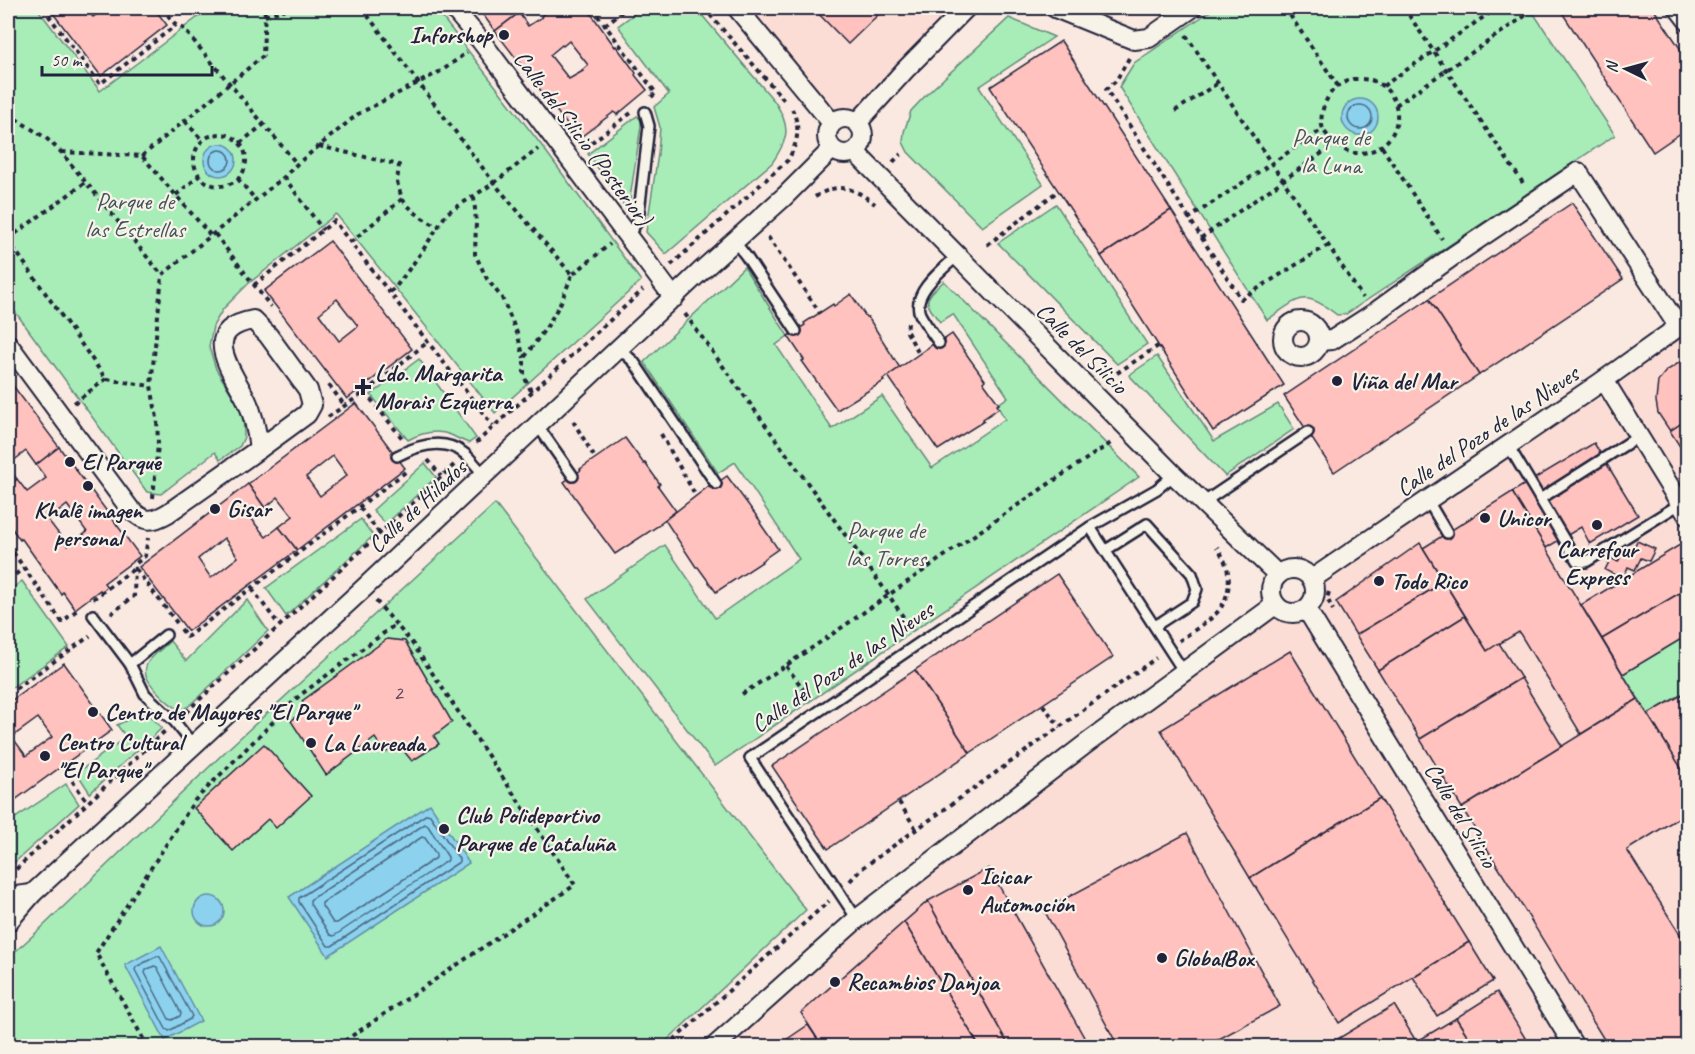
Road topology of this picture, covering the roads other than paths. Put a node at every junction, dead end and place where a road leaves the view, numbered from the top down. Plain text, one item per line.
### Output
1 (453, 8) edge
2 (737, 8) edge
3 (966, 8) edge
4 (1055, 8) edge
5 (1192, 8) edge
6 (1678, 8) edge
7 (1688, 21) edge
8 (641, 110) road end
9 (858, 122) junction
10 (832, 123) junction
11 (832, 149) junction
12 (855, 152) junction
13 (626, 235) junction
14 (735, 242) junction
15 (957, 256) junction
16 (674, 298) junction
17 (1683, 323) edge
18 (796, 331) dead end
19 (1319, 341) dead end
20 (939, 343) dead end
21 (8, 344) edge
22 (620, 349) junction
23 (1604, 380) junction
24 (538, 426) junction
25 (1308, 432) dead end
26 (1639, 436) junction
27 (1508, 445) junction
28 (259, 449) junction
29 (397, 456) dead end
30 (1174, 475) junction
31 (484, 476) junction
32 (573, 476) dead end
33 (716, 484) dead end
34 (1540, 499) junction
35 (1428, 501) junction
36 (1204, 502) junction
37 (1684, 510) edge
38 (1090, 527) junction
39 (1447, 533) dead end
40 (1106, 550) junction
41 (1278, 575) junction
42 (1312, 579) junction
43 (1275, 605) junction
44 (1306, 609) junction
45 (93, 615) dead end
46 (1155, 626) junction
47 (166, 635) dead end
48 (130, 664) junction
49 (1184, 672) junction
50 (194, 746) junction
51 (32, 894) junction
52 (8, 897) edge
53 (857, 919) junction
54 (8, 921) edge
55 (715, 1047) edge
56 (1574, 1047) edge

1 - 13 street, Calle del Silicio (Posterior)
2 - 10 street
3 - 9 street
4 - 5 street
6 - 7 street
8 - 13 lane
9 - 10 street
9 - 12 street
10 - 11 street
11 - 12 street
11 - 14 street, Calle de Hilados
12 - 15 street, Calle del Silicio
13 - 16 street, Calle del Silicio (Posterior)
14 - 16 street, Calle de Hilados
14 - 18 lane
15 - 20 lane
15 - 30 street, Calle del Silicio
16 - 22 street, Calle de Hilados
17 - 19 street
17 - 23 street, Calle del Pozo de las Nieves
21 - 28 street
22 - 24 street, Calle de Hilados
22 - 33 lane
23 - 26 street
23 - 27 street, Calle del Pozo de las Nieves
24 - 31 street, Calle de Hilados
24 - 32 lane
25 - 36 lane
26 - 34 lane
26 - 37 street
27 - 34 lane
27 - 35 street, Calle del Pozo de las Nieves
28 - 28 street
29 - 31 lane
30 - 36 street, Calle del Silicio
30 - 38 lane, Calle del Pozo de las Nieves
31 - 50 street, Calle de Hilados
34 - 37 lane
35 - 39 lane
35 - 42 street, Calle del Pozo de las Nieves
36 - 41 street, Calle del Silicio
38 - 40 lane
38 - 53 lane, Calle del Pozo de las Nieves
40 - 46 lane
40 - 46 lane
41 - 42 street
41 - 43 street
42 - 44 street
43 - 44 street
43 - 49 street
44 - 56 street, Calle del Silicio
45 - 48 lane
46 - 49 lane
47 - 48 lane
48 - 50 lane
49 - 53 street
50 - 51 street, Calle de Hilados
51 - 52 street
51 - 54 street, Calle de Hilados
53 - 55 street

